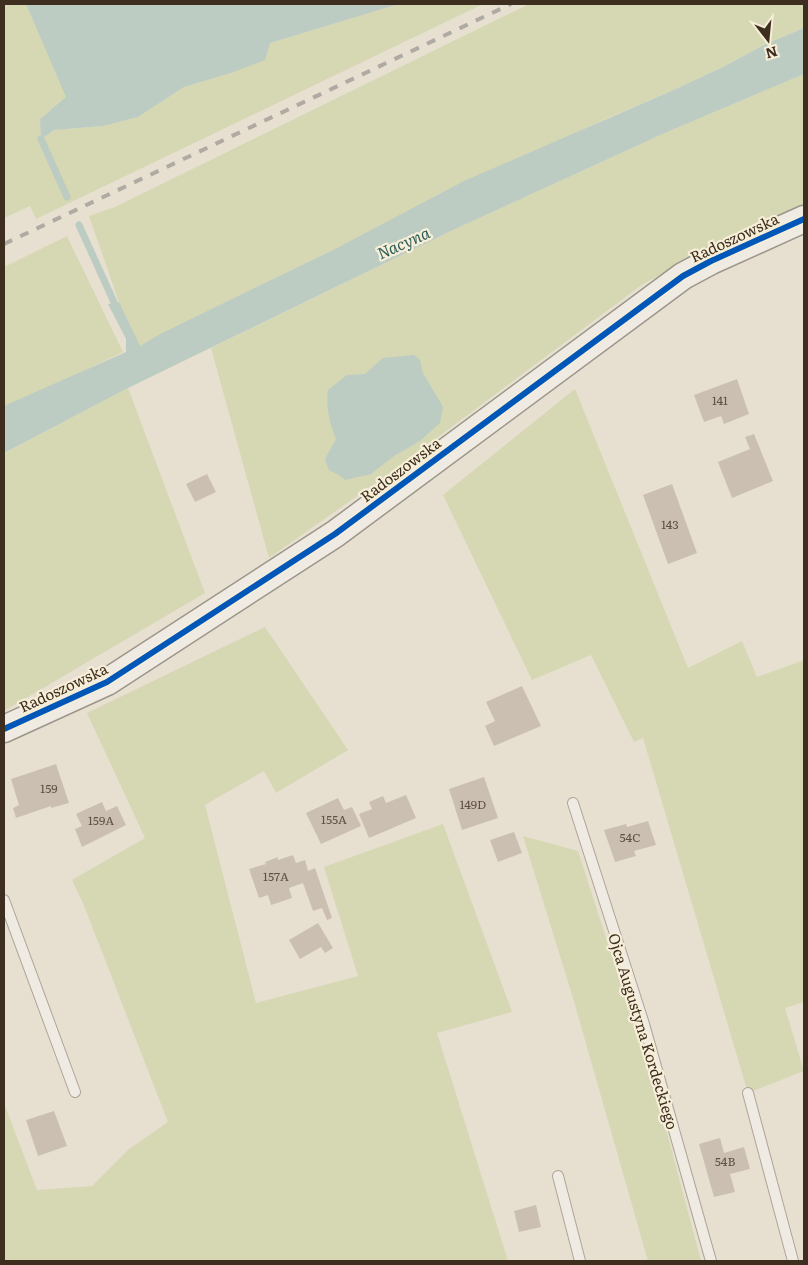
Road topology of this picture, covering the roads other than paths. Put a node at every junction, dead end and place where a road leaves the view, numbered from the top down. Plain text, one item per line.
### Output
1 (804, 219) edge
2 (4, 729) edge
3 (573, 803) dead end
4 (4, 900) edge
5 (75, 1092) dead end
6 (748, 1093) dead end
7 (558, 1176) dead end
8 (580, 1261) edge
9 (711, 1261) edge
10 (793, 1261) edge

1 - 2 street, Radoszowska
3 - 9 lane, Ojca Augustyna Kordeckiego
4 - 5 lane
6 - 10 lane
7 - 8 lane

